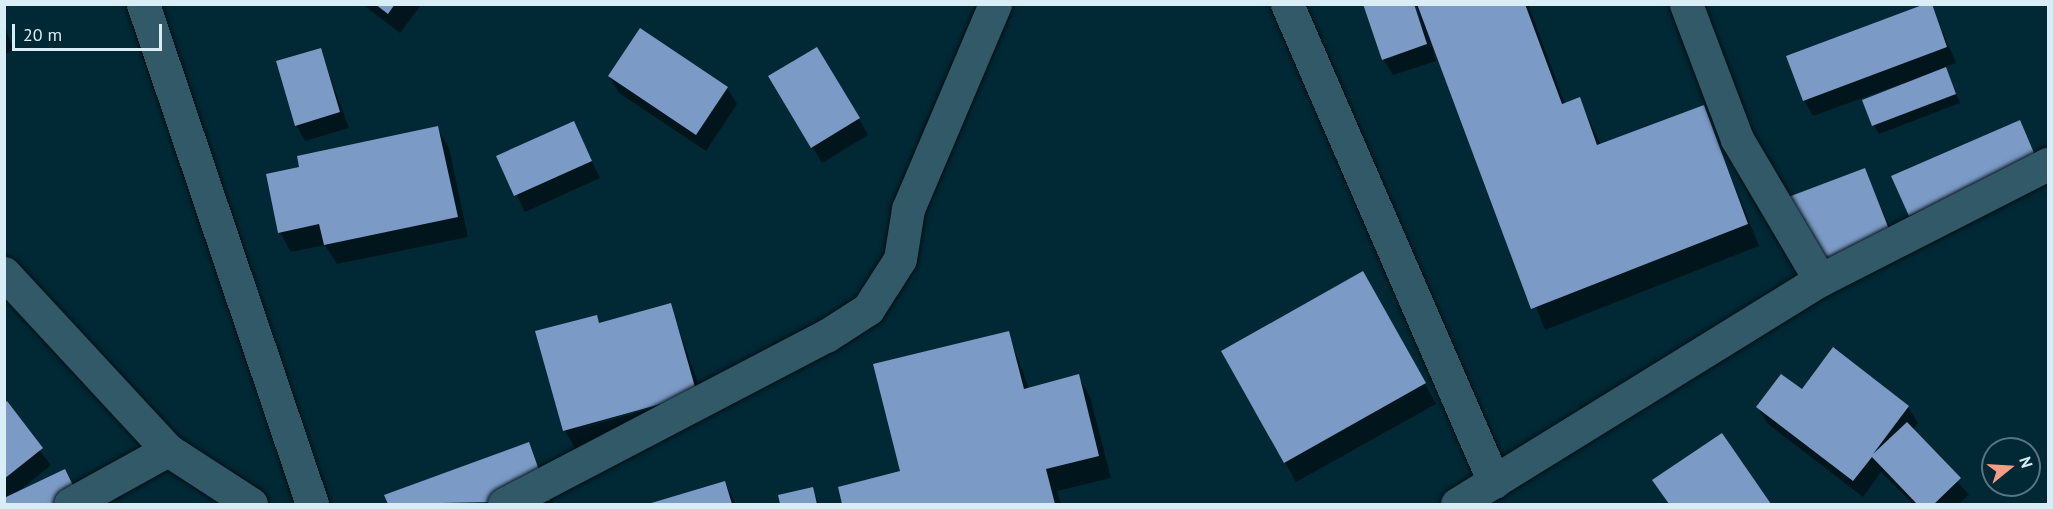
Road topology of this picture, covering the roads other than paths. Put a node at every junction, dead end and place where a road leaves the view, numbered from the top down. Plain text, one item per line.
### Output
1 (143, 4) edge
2 (1287, 4) edge
3 (1686, 4) edge
4 (992, 5) edge
5 (2049, 164) edge
6 (4, 273) edge
7 (1820, 280) junction
8 (168, 450) junction
9 (1494, 482) junction
10 (69, 504) edge
11 (251, 504) edge
12 (312, 504) edge
13 (504, 504) edge
14 (1457, 504) edge

1 - 12 street
2 - 9 street
3 - 7 street
4 - 13 street
5 - 7 street
6 - 8 street
7 - 9 street
8 - 10 street
8 - 11 street
9 - 14 street

